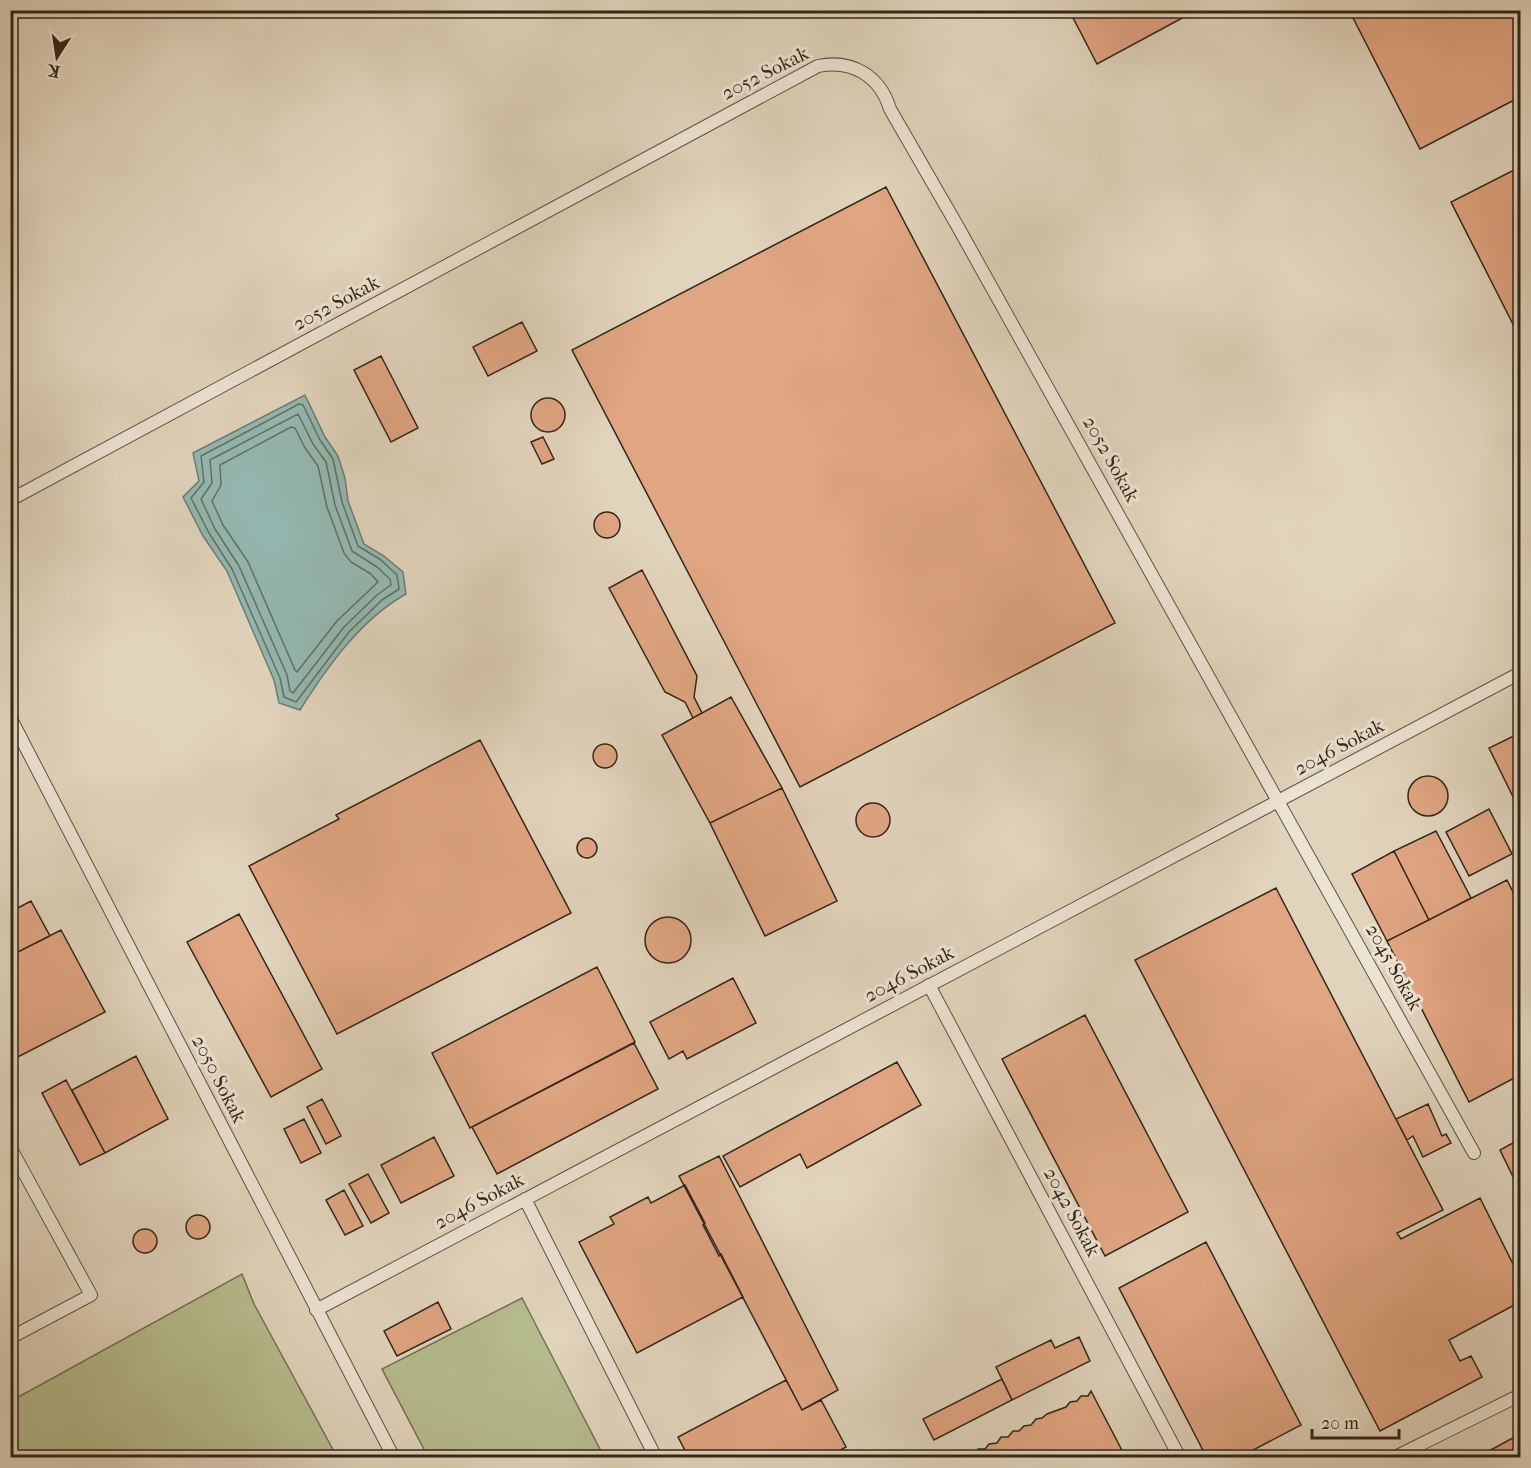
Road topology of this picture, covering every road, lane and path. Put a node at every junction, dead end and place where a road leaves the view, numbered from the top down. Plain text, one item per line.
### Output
1 (10, 500) edge
2 (1521, 673) edge
3 (10, 717) edge
4 (1279, 801) junction
5 (929, 985) junction
6 (10, 1147) edge
7 (1474, 1153) dead end
8 (525, 1199) junction
9 (315, 1310) junction
10 (10, 1338) edge
11 (1521, 1395) edge
12 (394, 1458) edge
13 (656, 1458) edge
14 (1180, 1458) edge
15 (1393, 1458) edge

1 - 4 lane, 2052 Sokak
2 - 4 lane, 2046 Sokak
3 - 9 lane, 2050 Sokak
4 - 5 lane, 2046 Sokak
4 - 7 lane, 2045 Sokak
5 - 8 lane, 2046 Sokak
5 - 14 lane, 2042 Sokak
6 - 10 lane
8 - 9 lane, 2046 Sokak
8 - 13 lane
9 - 12 lane, 2050 Sokak
11 - 15 lane

